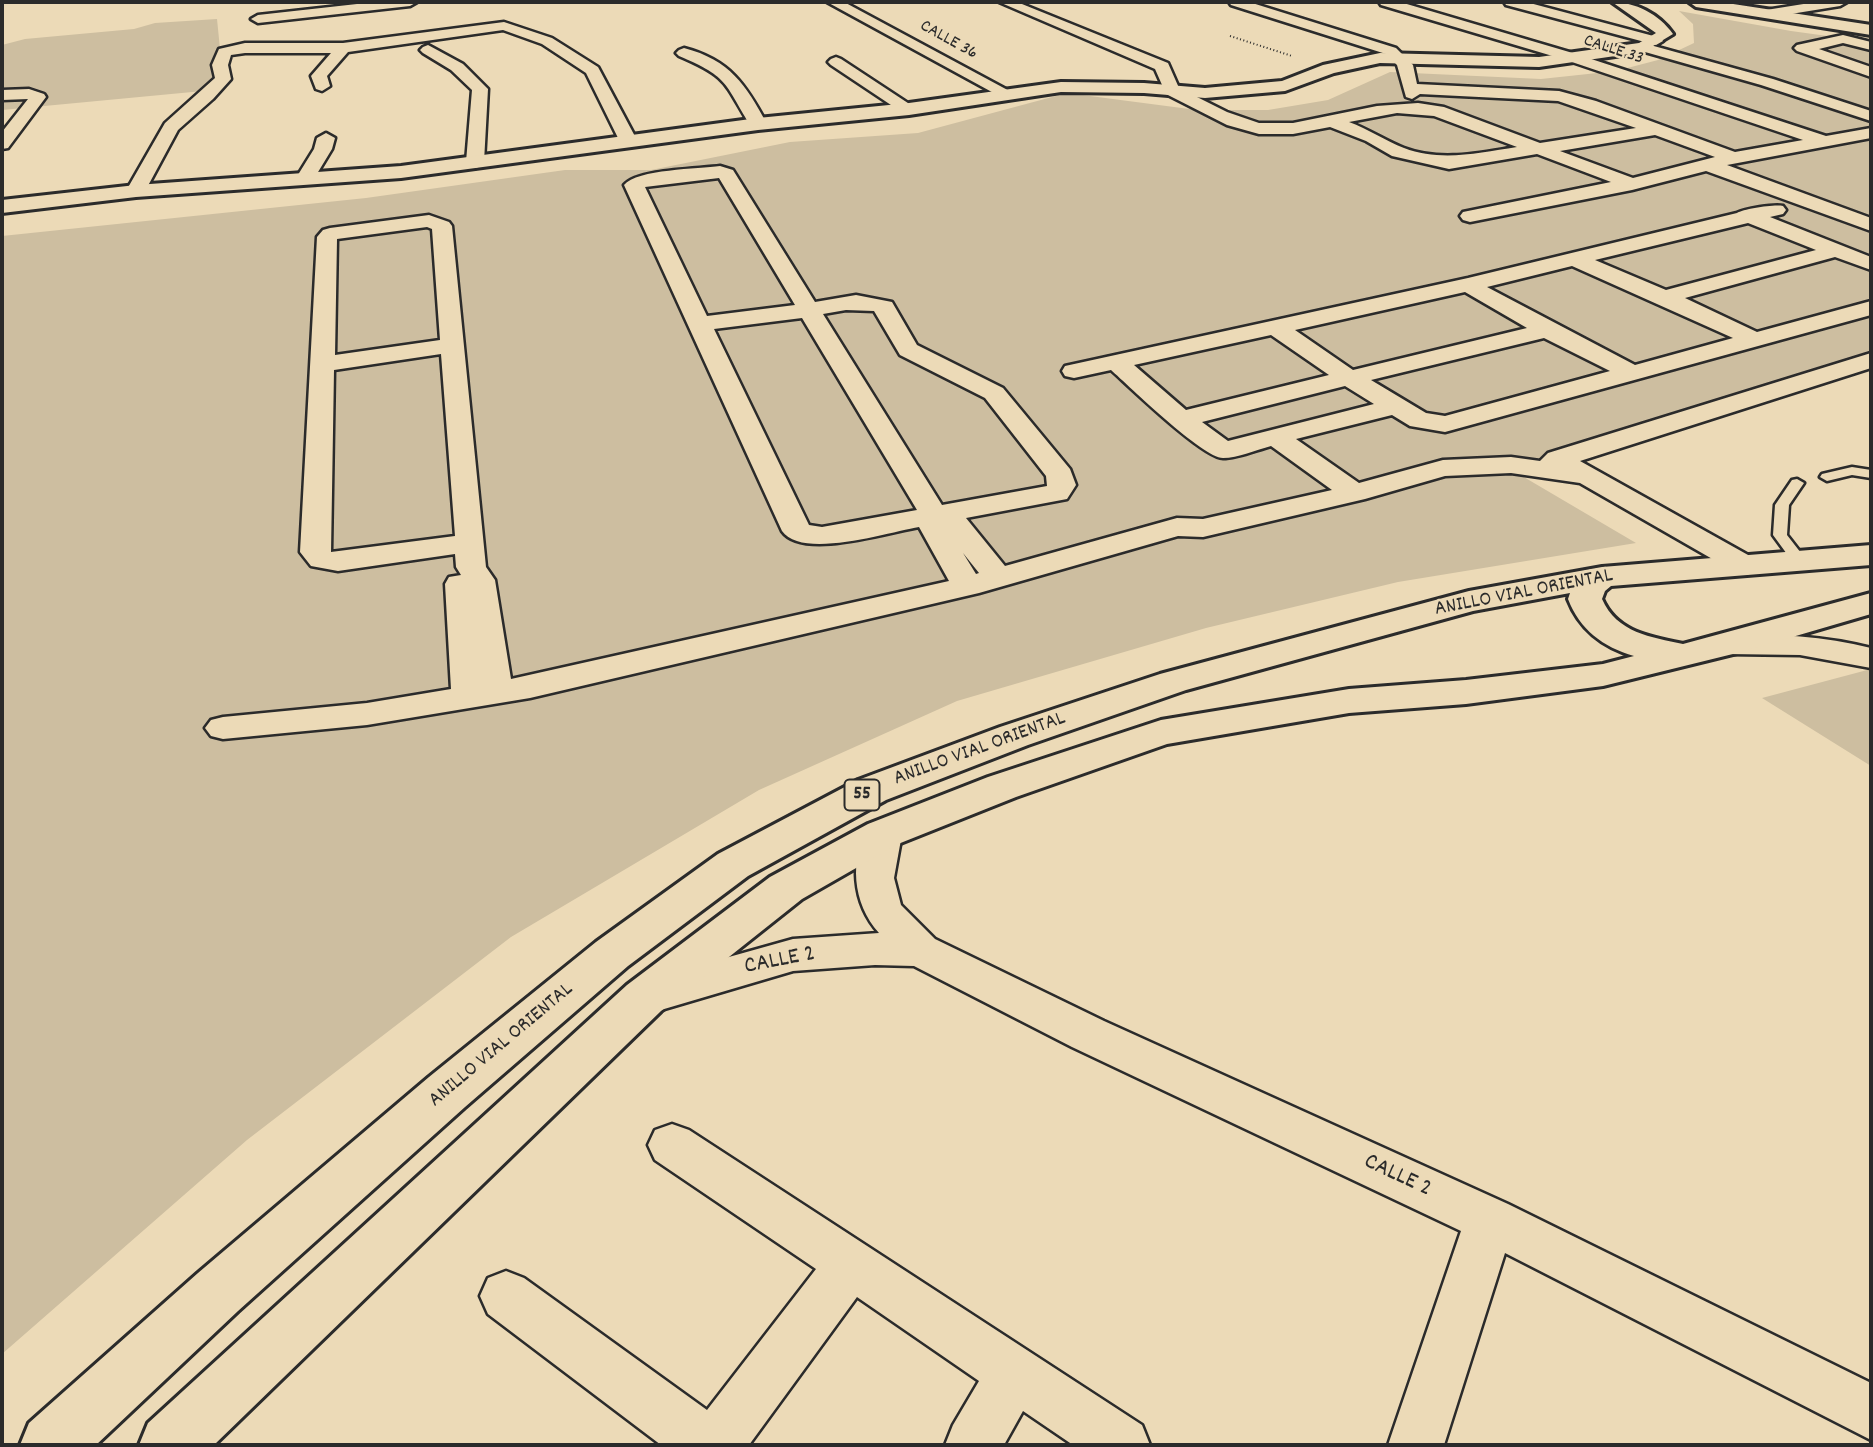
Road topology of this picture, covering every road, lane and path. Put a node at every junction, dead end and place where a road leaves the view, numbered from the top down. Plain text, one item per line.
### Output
1 (410, 2) edge
2 (834, 2) edge
3 (1007, 2) edge
4 (1236, 2) edge
5 (1386, 2) edge
6 (1511, 2) edge
7 (1619, 2) edge
8 (1696, 2) edge
9 (1840, 2) edge
10 (1766, 14) junction
11 (258, 19) dead end
12 (1871, 30) edge
13 (1230, 36) dead end
14 (1650, 44) junction
15 (1871, 46) edge
16 (343, 48) junction
17 (428, 50) dead end
18 (684, 53) dead end
19 (1402, 57) junction
20 (1571, 57) junction
21 (836, 62) dead end
22 (1769, 63) dead end
23 (1729, 71) junction
24 (1871, 72) edge
25 (1319, 74) junction
26 (322, 86) dead end
27 (1410, 89) junction
28 (1172, 90) junction
29 (1007, 94) junction
30 (2, 95) edge
31 (1418, 106) junction
32 (909, 109) junction
33 (1871, 116) edge
34 (1334, 122) junction
35 (758, 124) junction
36 (1656, 130) junction
37 (1871, 133) edge
38 (326, 138) dead end
39 (629, 142) junction
40 (1827, 142) junction
41 (2, 144) edge
42 (1541, 149) junction
43 (1734, 158) junction
44 (475, 162) junction
45 (1711, 166) junction
46 (304, 178) junction
47 (1632, 184) junction
48 (136, 191) junction
49 (2, 207) edge
50 (1776, 210) dead end
51 (1746, 215) junction
52 (1470, 216) dead end
53 (1871, 225) edge
54 (1835, 251) junction
55 (1573, 259) junction
56 (1871, 264) edge
57 (1468, 285) junction
58 (1664, 297) junction
59 (1871, 308) edge
60 (810, 310) junction
61 (700, 324) junction
62 (1275, 327) junction
63 (1547, 330) junction
64 (1756, 340) junction
65 (453, 345) junction
66 (1871, 360) edge
67 (1116, 362) junction
68 (323, 364) junction
69 (1074, 371) dead end
70 (1632, 373) junction
71 (1349, 378) junction
72 (1396, 406) junction
73 (1181, 419) junction
74 (1289, 434) junction
75 (1553, 464) junction
76 (1871, 474) edge
77 (1827, 477) dead end
78 (1356, 483) junction
79 (1797, 483) dead end
80 (934, 515) junction
81 (470, 555) junction
82 (1871, 555) edge
83 (1800, 562) junction
84 (1746, 566) junction
85 (1602, 577) junction
86 (983, 582) junction
87 (1871, 603) edge
88 (1708, 650) junction
89 (1871, 658) edge
90 (482, 693) junction
91 (223, 728) dead end
92 (883, 834) junction
93 (920, 950) junction
94 (644, 998) junction
95 (673, 1144) dead end
96 (1490, 1220) junction
97 (851, 1265) junction
98 (506, 1296) dead end
99 (1014, 1373) junction
100 (1871, 1412) edge
101 (51, 1445) edge
102 (170, 1445) edge
103 (707, 1445) edge
104 (715, 1445) edge
105 (973, 1445) edge
106 (1122, 1445) edge
107 (1416, 1445) edge

1 - 11 street
2 - 29 street, CALLE 36
3 - 28 street
4 - 19 street
5 - 20 street, CALLE 33
6 - 14 street
7 - 14 main road
8 - 10 main road
9 - 10 street
10 - 12 main road
13 - 25 path
14 - 20 main road
14 - 23 street
15 - 24 street
16 - 26 street
16 - 39 street
16 - 48 street
17 - 44 street
18 - 35 street
19 - 20 main road
19 - 25 main road
19 - 27 street
20 - 40 street, CALLE 33
21 - 32 street
22 - 23 street
23 - 33 street
25 - 28 main road
27 - 31 street
27 - 36 street
28 - 29 main road
28 - 34 street
29 - 32 main road
30 - 41 street
31 - 34 street
31 - 42 street
32 - 35 main road
34 - 42 street
35 - 39 main road
36 - 42 street
36 - 43 street
37 - 40 street
38 - 46 street
39 - 44 main road
40 - 43 street
42 - 47 street
43 - 45 street
44 - 46 main road
45 - 47 street
45 - 53 street
46 - 48 main road
47 - 52 street
48 - 49 main road
50 - 51 street
51 - 54 street
51 - 55 street
54 - 56 street
54 - 58 street
55 - 57 street
55 - 58 street
57 - 62 street
57 - 63 street
58 - 64 street
59 - 64 street
60 - 61 street
60 - 61 street
60 - 80 street
60 - 80 street
61 - 80 street
62 - 67 street
62 - 71 street
63 - 70 street
63 - 71 street
64 - 70 street
65 - 68 street
65 - 68 street
65 - 81 street
66 - 75 street
67 - 69 street
67 - 73 street
68 - 81 street
70 - 72 street
71 - 72 street
71 - 73 street
72 - 74 street
73 - 74 street
74 - 78 street
75 - 78 street
75 - 84 street
76 - 77 lane
78 - 86 street
79 - 83 lane
80 - 86 street
81 - 90 street
82 - 83 main road, ANILLO VIAL ORIENTAL / 55
83 - 84 main road, ANILLO VIAL ORIENTAL / 55
84 - 85 main road, ANILLO VIAL ORIENTAL / 55
85 - 88 main road
85 - 101 main road, ANILLO VIAL ORIENTAL / 55
86 - 90 street
87 - 88 main road, ANILLO VIAL ORIENTAL / 55
88 - 89 street
88 - 92 main road, ANILLO VIAL ORIENTAL / 55
90 - 91 street
92 - 93 street, CALLE 2
92 - 94 main road, ANILLO VIAL ORIENTAL / 55
93 - 94 street, CALLE 2
93 - 96 street, CALLE 2
94 - 102 main road, ANILLO VIAL ORIENTAL / 55
95 - 97 street
96 - 100 street, CALLE 2
96 - 107 street
97 - 99 street
97 - 104 street
98 - 103 street
99 - 105 street
99 - 106 street

